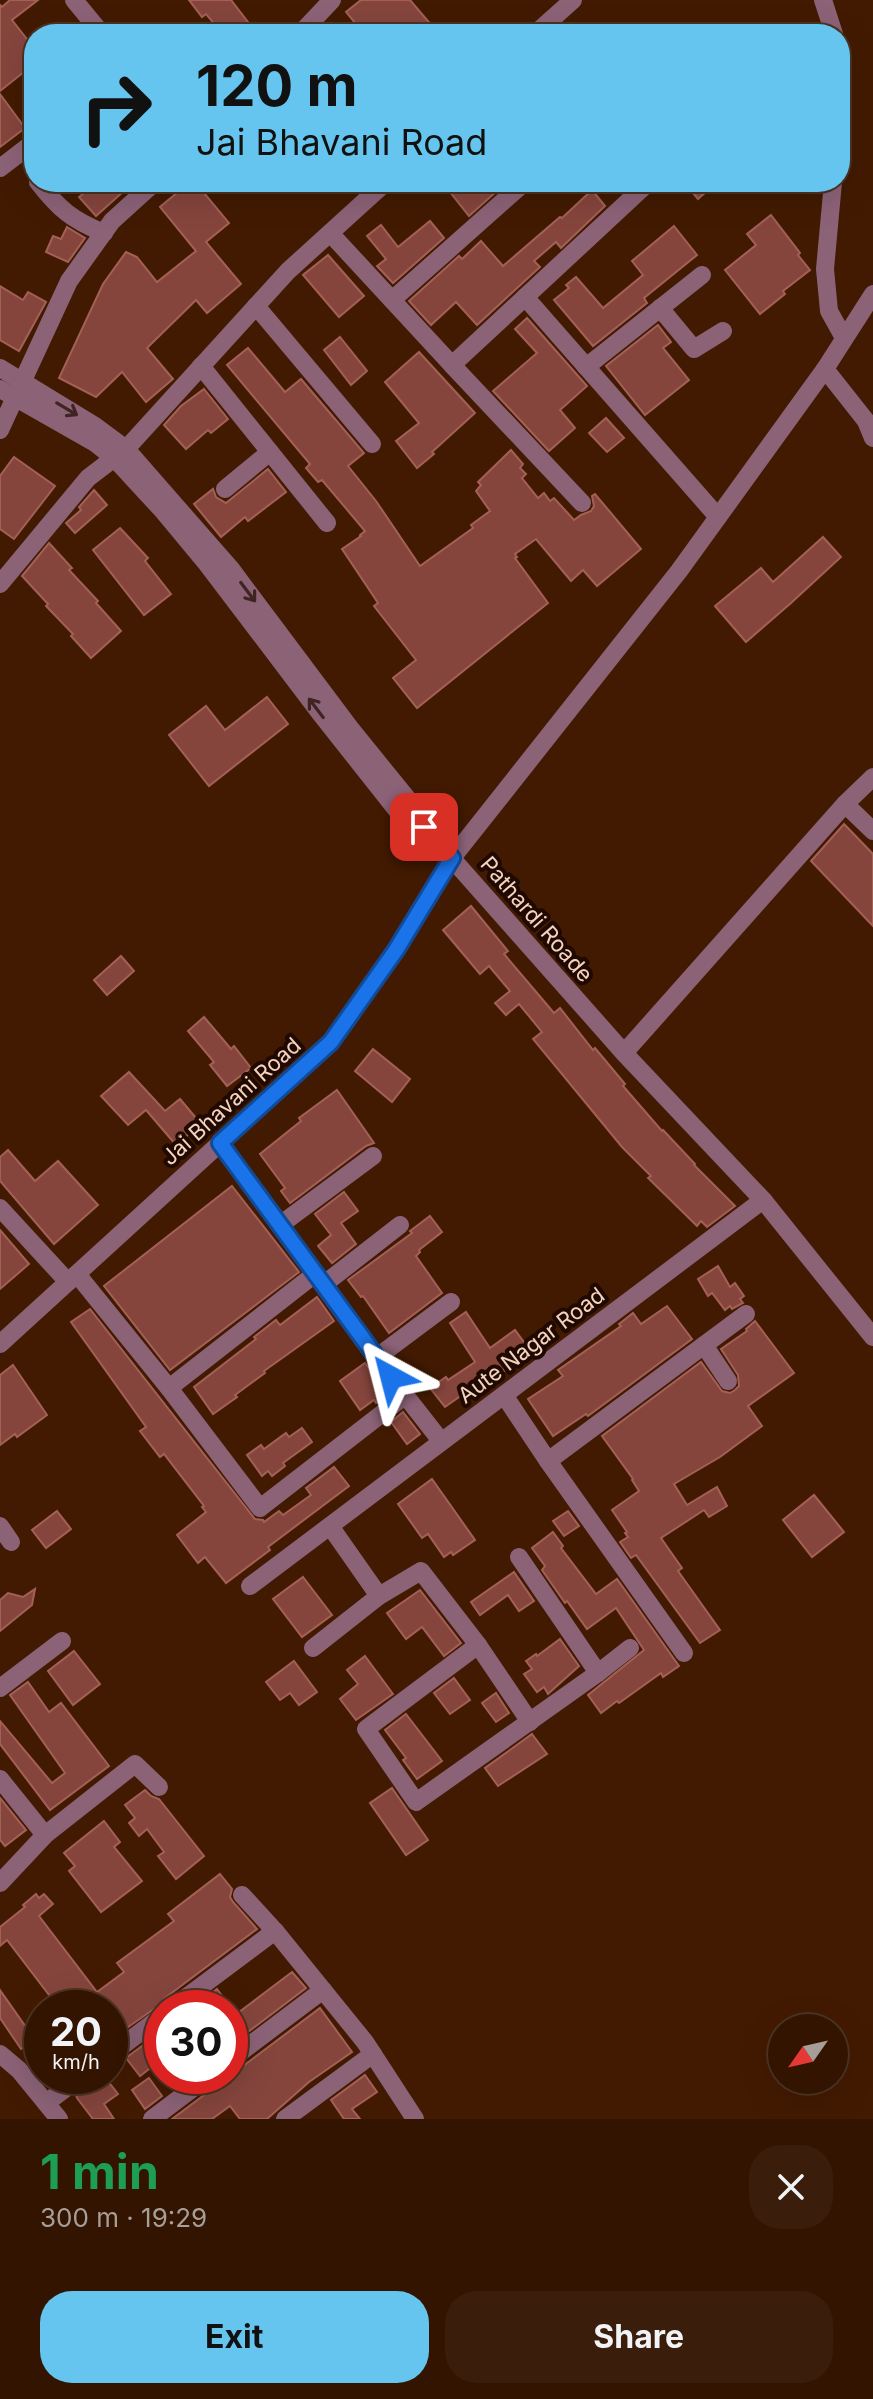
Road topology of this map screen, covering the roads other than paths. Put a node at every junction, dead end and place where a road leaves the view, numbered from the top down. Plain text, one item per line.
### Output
1 (74, 0) edge
2 (332, 0) edge
3 (573, 0) edge
4 (823, 0) edge
5 (94, 24) edge
6 (309, 24) edge
7 (546, 24) edge
8 (831, 24) edge
9 (24, 149) edge
10 (0, 168) edge
11 (46, 192) edge
12 (144, 192) edge
13 (371, 192) edge
14 (514, 192) edge
15 (638, 192) edge
16 (832, 192) edge
17 (104, 233) junction
18 (330, 233) junction
19 (702, 275) dead end
20 (873, 294) edge
21 (525, 297) junction
22 (392, 300) junction
23 (256, 306) junction
24 (660, 308) junction
25 (723, 331) dead end
26 (844, 338) junction
27 (452, 365) junction
28 (201, 366) junction
29 (586, 367) junction
30 (0, 368) edge
31 (825, 369) junction
32 (13, 390) edge
33 (0, 430) edge
34 (873, 438) edge
35 (372, 444) dead end
36 (270, 452) junction
37 (120, 454) junction
38 (225, 489) dead end
39 (582, 503) dead end
40 (718, 517) junction
41 (327, 523) dead end
42 (0, 584) edge
43 (873, 777) edge
44 (845, 804) junction
45 (873, 831) edge
46 (452, 858) junction
47 (624, 1053) junction
48 (220, 1143) junction
49 (373, 1156) dead end
50 (763, 1200) junction
51 (0, 1208) edge
52 (280, 1225) junction
53 (400, 1225) dead end
54 (72, 1278) junction
55 (319, 1279) junction
56 (451, 1302) dead end
57 (746, 1314) dead end
58 (873, 1337) edge
59 (1, 1342) edge
60 (704, 1345) junction
61 (376, 1358) junction
62 (728, 1381) dead end
63 (169, 1388) junction
64 (406, 1395) junction
65 (504, 1395) junction
66 (441, 1441) junction
67 (548, 1461) junction
68 (0, 1526) edge
69 (330, 1526) junction
70 (11, 1542) dead end
71 (519, 1557) dead end
72 (250, 1586) dead end
73 (379, 1596) junction
74 (62, 1641) dead end
75 (478, 1645) junction
76 (313, 1648) dead end
77 (630, 1648) dead end
78 (684, 1653) dead end
79 (598, 1673) junction
80 (0, 1688) edge
81 (530, 1722) junction
82 (0, 1779) edge
83 (159, 1787) dead end
84 (45, 1835) junction
85 (0, 1883) edge
86 (242, 1895) dead end
87 (275, 1931) junction
88 (196, 1990) edge
89 (323, 1990) junction
90 (248, 2046) edge
91 (0, 2054) edge
92 (373, 2054) junction
93 (58, 2094) edge
94 (185, 2094) edge
95 (46, 2103) junction
96 (414, 2118) edge
97 (59, 2119) edge
98 (152, 2119) edge
99 (285, 2119) edge

1 - 5 street
2 - 6 street
3 - 7 street
4 - 8 street
9 - 10 street
11 - 17 street
12 - 17 street
13 - 18 street
14 - 22 street
15 - 21 street
16 - 26 street
17 - 32 street
18 - 22 street
18 - 23 street
19 - 24 street
20 - 26 street, Jai Bhavani Road
21 - 27 street
21 - 29 street
22 - 27 street
23 - 28 street
23 - 35 street
24 - 25 street
24 - 29 street
26 - 31 street, Jai Bhavani Road
27 - 39 street
28 - 36 street
28 - 37 street
29 - 40 street
30 - 32 street
31 - 34 street
31 - 40 street, Jai Bhavani Road
32 - 33 street
32 - 37 street, Pathardi Roade
36 - 38 street
36 - 41 street
37 - 42 street
37 - 46 street, Pathardi Roade
40 - 46 street, Jai Bhavani Road
43 - 44 street
44 - 45 street
44 - 47 street
46 - 47 street, Pathardi Roade
46 - 48 street, Jai Bhavani Road
47 - 50 street, Pathardi Roade
48 - 52 street
48 - 54 street, Jai Bhavani Road
49 - 52 street
50 - 58 street, Pathardi Roade
50 - 65 street, Aute Nagar Road
51 - 54 street
52 - 55 street
53 - 55 street
54 - 59 street, Jai Bhavani Road
54 - 63 street
55 - 61 street
55 - 63 street
56 - 61 street
57 - 60 street
60 - 62 street
60 - 67 street
61 - 64 street
63 - 64 street
64 - 66 street
65 - 66 street, Aute Nagar Road
65 - 67 street
66 - 69 street, Aute Nagar Road
67 - 78 street
68 - 70 street
69 - 72 street, Aute Nagar Road
69 - 73 street
71 - 79 street
73 - 75 street
73 - 76 street
74 - 80 street
75 - 81 street
75 - 81 street
77 - 79 street
79 - 81 street
82 - 84 street
83 - 84 street
84 - 85 street
86 - 87 street
87 - 88 street
87 - 89 street
89 - 90 street
89 - 92 street
91 - 95 street
92 - 96 street
92 - 99 street
93 - 95 street
94 - 98 street
95 - 97 street

